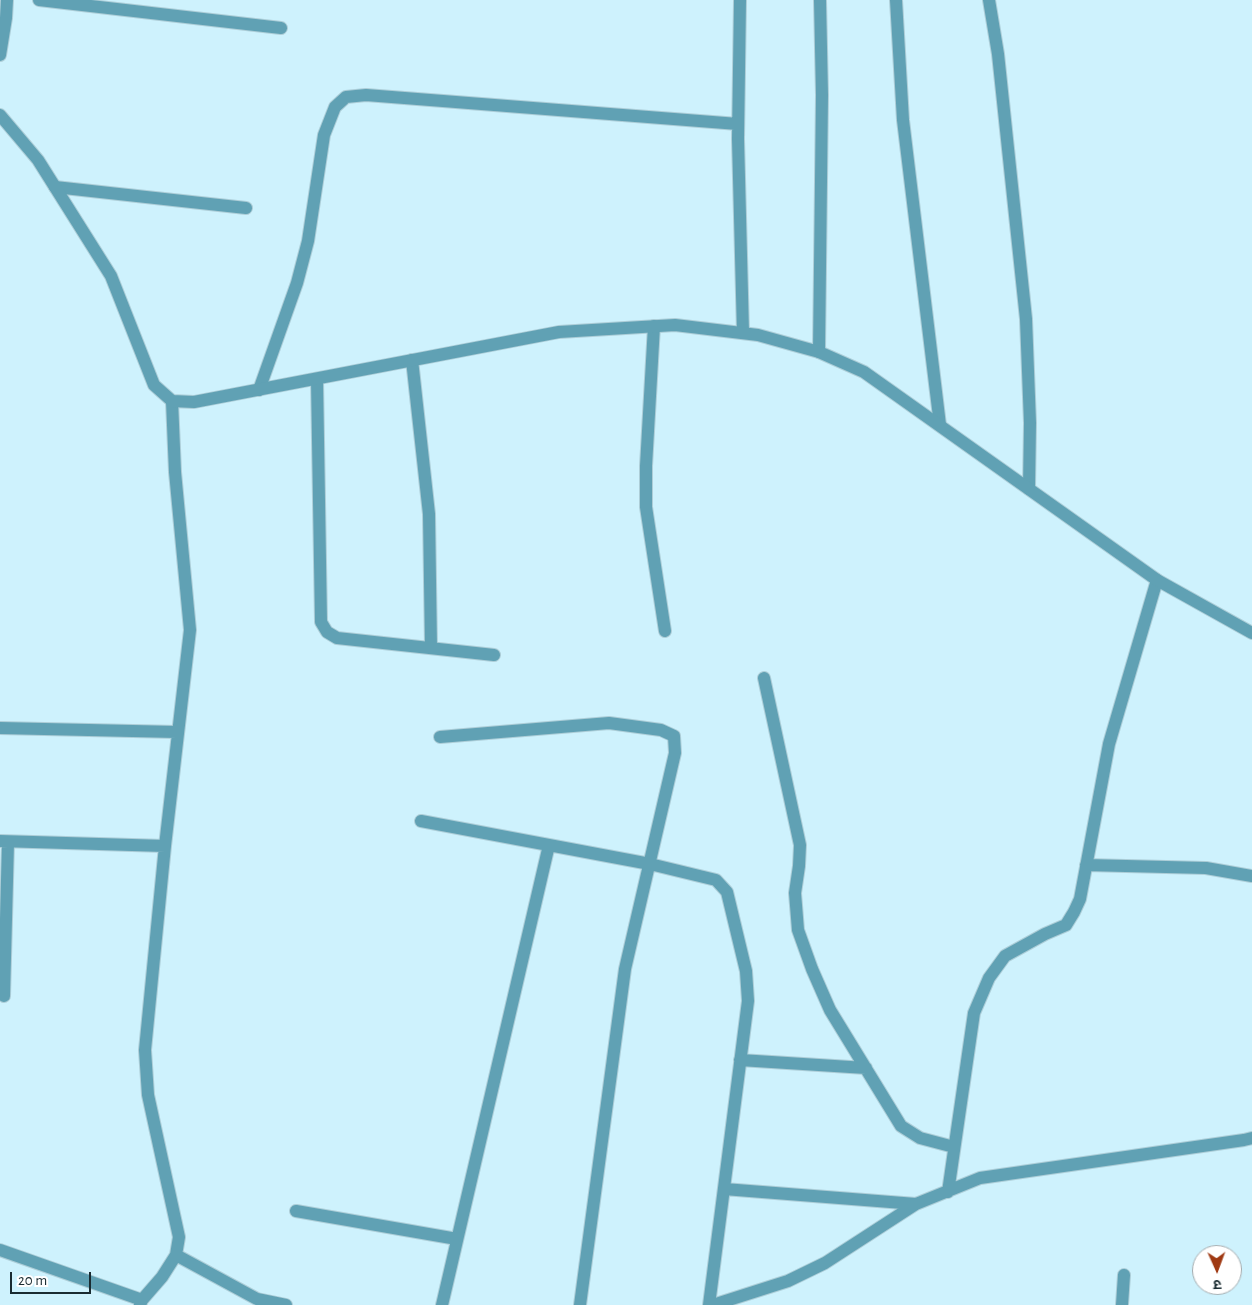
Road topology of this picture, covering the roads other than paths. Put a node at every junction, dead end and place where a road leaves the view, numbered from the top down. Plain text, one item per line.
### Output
1 (6, 0) edge
2 (39, 0) edge
3 (740, 0) edge
4 (820, 0) edge
5 (896, 0) edge
6 (990, 0) edge
7 (281, 28) dead end
8 (0, 55) edge
9 (0, 115) edge
10 (738, 124) junction
11 (55, 187) junction
12 (246, 208) dead end
13 (654, 326) junction
14 (743, 334) junction
15 (819, 352) junction
16 (412, 360) junction
17 (317, 379) junction
18 (259, 390) junction
19 (172, 401) junction
20 (940, 425) junction
21 (1028, 489) junction
22 (1157, 580) junction
23 (665, 631) dead end
24 (1252, 633) edge
25 (431, 648) junction
26 (494, 655) dead end
27 (764, 678) dead end
28 (0, 728) edge
29 (177, 732) junction
30 (440, 737) dead end
31 (421, 821) dead end
32 (4, 842) edge
33 (549, 845) junction
34 (165, 846) junction
35 (650, 864) junction
36 (1086, 864) junction
37 (1252, 876) edge
38 (4, 996) dead end
39 (740, 1060) junction
40 (866, 1068) junction
41 (1252, 1138) edge
42 (954, 1147) junction
43 (724, 1189) junction
44 (948, 1192) junction
45 (916, 1204) junction
46 (296, 1211) dead end
47 (458, 1239) junction
48 (0, 1250) edge
49 (176, 1255) junction
50 (1124, 1276) dead end
51 (141, 1303) edge
52 (286, 1305) edge
53 (442, 1305) edge
54 (580, 1305) edge
55 (709, 1305) edge
56 (713, 1305) edge
57 (1122, 1305) edge

1 - 8 street
2 - 7 street
3 - 10 street
4 - 15 street
5 - 20 street
6 - 21 street
9 - 11 street
10 - 14 street
10 - 18 street
11 - 12 street
11 - 19 street
13 - 14 street
13 - 16 street
13 - 23 street
14 - 15 street
15 - 20 street
16 - 17 street
16 - 25 street
17 - 18 street
17 - 25 street
18 - 19 street
19 - 29 street
20 - 21 street
21 - 22 street
22 - 24 street
22 - 36 street
25 - 26 street
27 - 40 street
28 - 29 street
29 - 34 street
30 - 35 street
31 - 33 street
32 - 34 street
32 - 38 street
33 - 35 street
33 - 47 street
34 - 49 street
35 - 39 street
35 - 54 street
36 - 37 street
36 - 42 street
39 - 40 street
39 - 43 street
40 - 42 street
41 - 44 street
42 - 44 street
43 - 45 street
43 - 55 street
44 - 45 street
45 - 56 street
46 - 47 street
47 - 53 street
48 - 51 street
49 - 51 street
49 - 52 street
50 - 57 street

